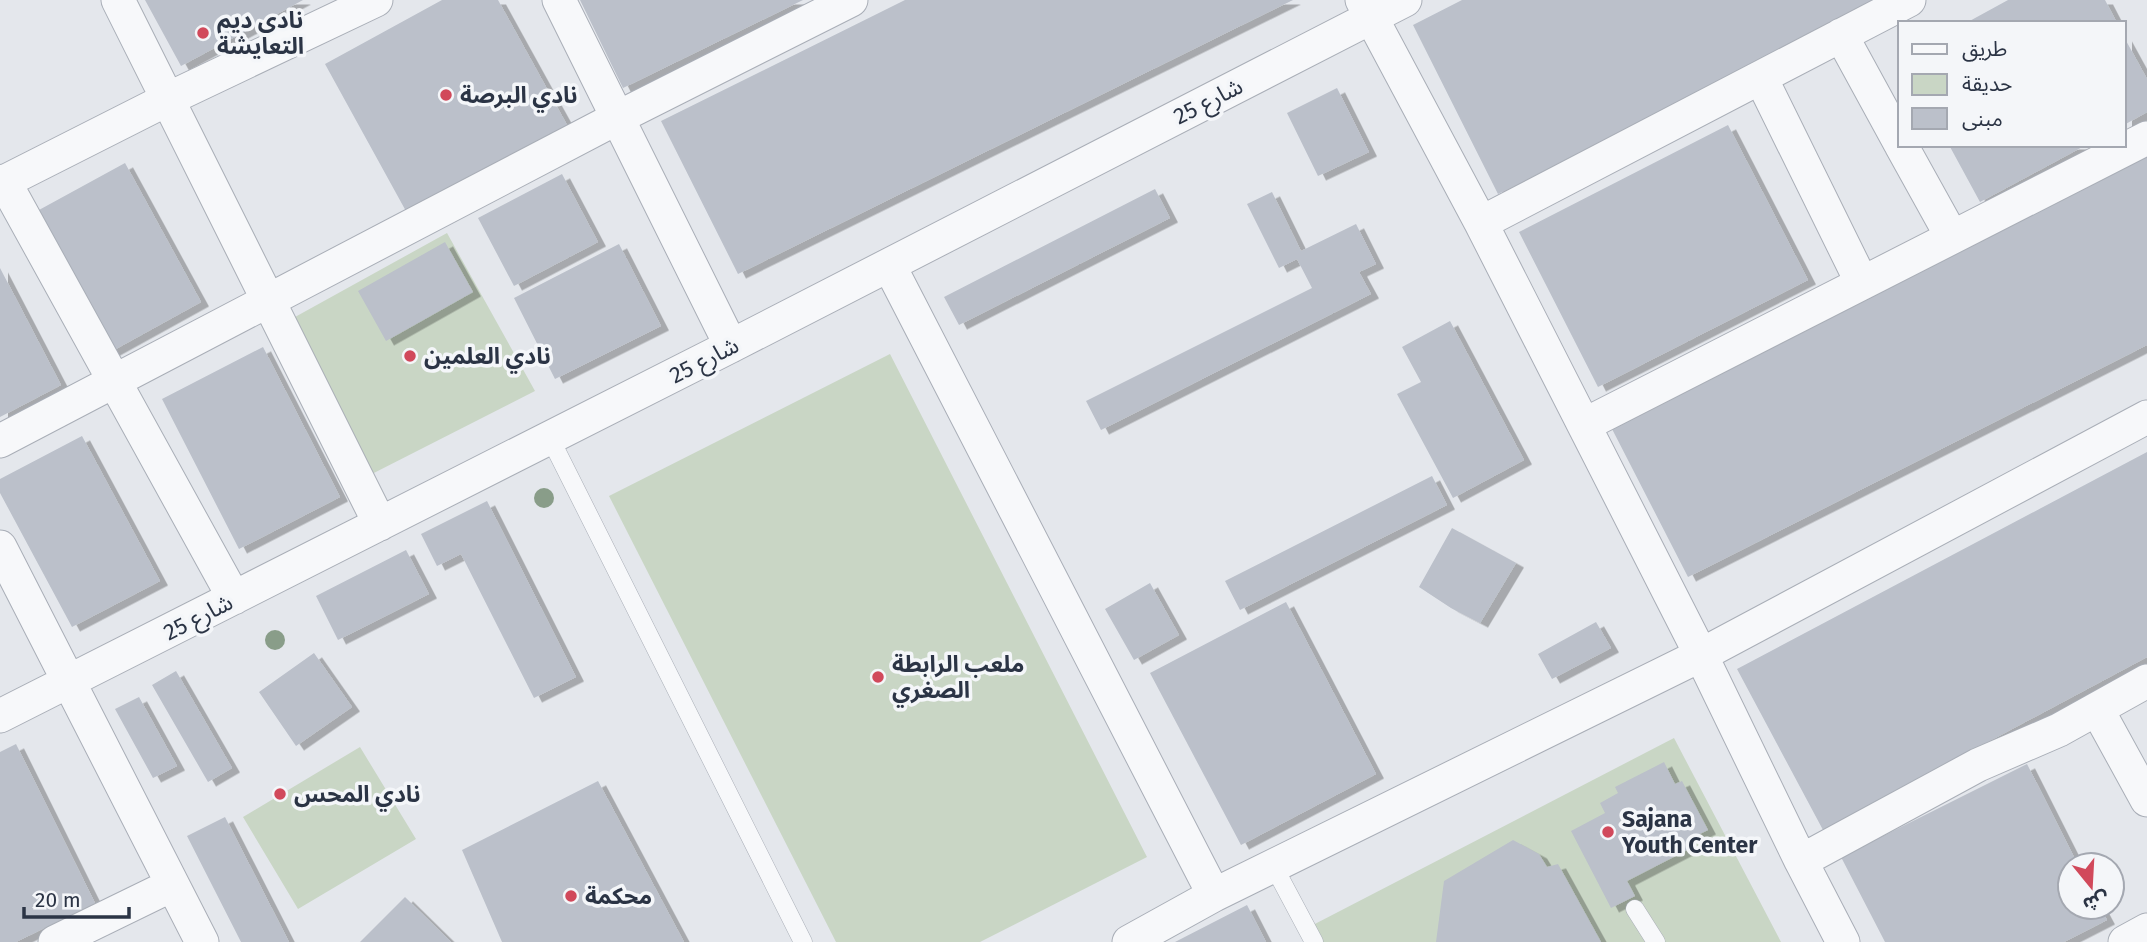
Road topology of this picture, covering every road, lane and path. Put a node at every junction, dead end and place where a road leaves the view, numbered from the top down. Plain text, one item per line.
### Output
1 (118, 0) edge
2 (376, 0) edge
3 (559, 0) edge
4 (851, 0) edge
5 (1405, 0) edge
6 (1909, 0) edge
7 (1366, 9) edge
8 (1841, 35) junction
9 (1761, 78) junction
10 (167, 99) junction
11 (617, 118) junction
12 (2147, 138) edge
13 (1898, 139) edge
14 (1903, 147) edge
15 (2, 183) edge
16 (1481, 223) junction
17 (1952, 237) junction
18 (889, 265) junction
19 (1862, 283) junction
20 (268, 300) junction
21 (731, 346) junction
22 (114, 381) junction
23 (2147, 417) edge
24 (1584, 425) junction
25 (550, 438) junction
26 (0, 441) edge
27 (380, 524) junction
28 (0, 547) edge
29 (234, 598) junction
30 (1701, 655) junction
31 (2147, 681) edge
32 (69, 683) junction
33 (2097, 709) junction
34 (0, 716) edge
35 (2147, 800) edge
36 (1801, 861) junction
37 (1273, 865) junction
38 (172, 885) junction
39 (1214, 895) junction
40 (1635, 909) dead end
41 (2147, 930) edge
42 (55, 942) edge
43 (202, 942) edge
44 (803, 942) edge
45 (1129, 942) edge
46 (1314, 942) edge
47 (1656, 942) edge
48 (1843, 942) edge
49 (2125, 942) edge

1 - 10 street
2 - 10 street
3 - 11 street
4 - 11 street
5 - 7 street, شارع 25
6 - 8 street
7 - 16 street
7 - 18 street, شارع 25
8 - 9 street
8 - 13 street
9 - 16 street
9 - 19 street
10 - 15 street
10 - 20 street
11 - 20 street
11 - 21 street
12 - 17 street
14 - 17 street
15 - 22 street
16 - 24 street
17 - 19 street
18 - 21 street, شارع 25
18 - 39 street
19 - 24 street
20 - 22 street
20 - 27 street
21 - 25 street, شارع 25
22 - 26 street
22 - 29 street
23 - 30 street
24 - 30 street
25 - 27 street, شارع 25
25 - 44 lane
27 - 29 street, شارع 25
28 - 32 street
29 - 32 street, شارع 25
30 - 36 street
30 - 37 street
31 - 33 street
32 - 34 street, شارع 25
32 - 38 street
33 - 35 street
33 - 36 street
36 - 48 street
37 - 39 street
37 - 46 lane
38 - 42 street
38 - 43 street
39 - 45 street
40 - 47 lane
41 - 49 street

